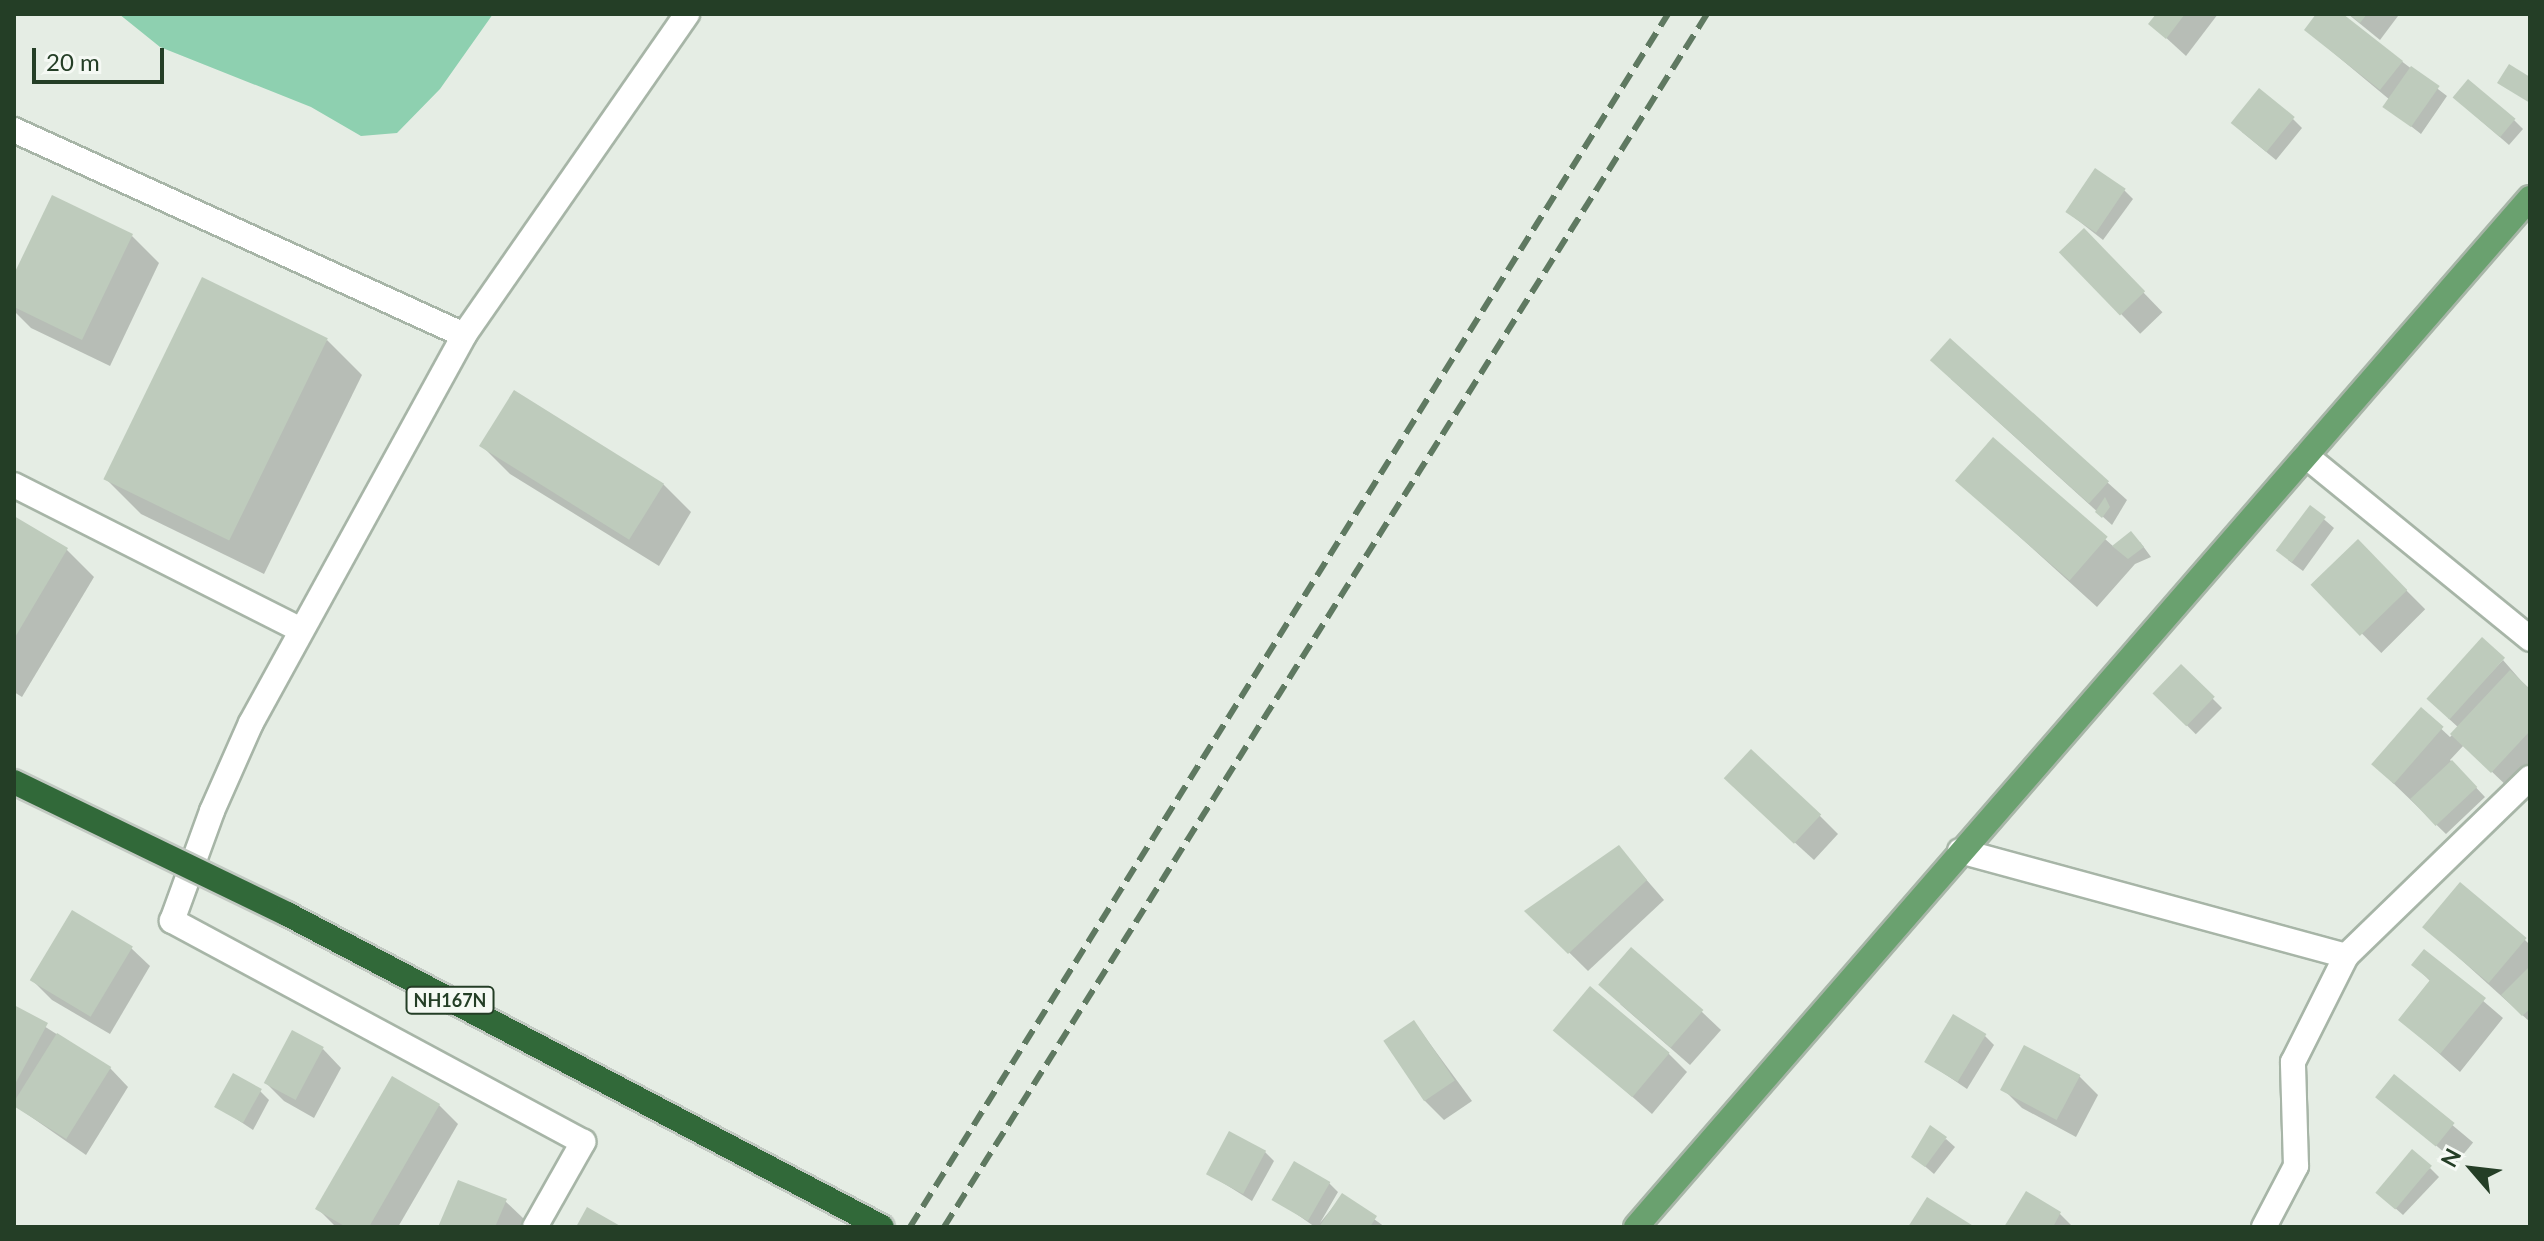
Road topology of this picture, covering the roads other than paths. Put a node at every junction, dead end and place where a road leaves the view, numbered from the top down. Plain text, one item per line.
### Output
1 (687, 14) edge
2 (14, 130) edge
3 (2530, 198) edge
4 (464, 335) junction
5 (2306, 456) junction
6 (14, 485) edge
7 (299, 629) junction
8 (2530, 639) edge
9 (2530, 778) edge
10 (14, 782) edge
11 (1960, 851) junction
12 (2346, 956) junction
13 (535, 1227) edge
14 (882, 1227) edge
15 (1636, 1227) edge
16 (2264, 1227) edge

1 - 4 street
2 - 4 street
3 - 5 main road
4 - 7 street
5 - 8 street
5 - 11 main road
6 - 7 street
7 - 13 street
9 - 12 street
10 - 14 highway, NH167N, bridge
11 - 12 street
11 - 15 main road
12 - 16 street

